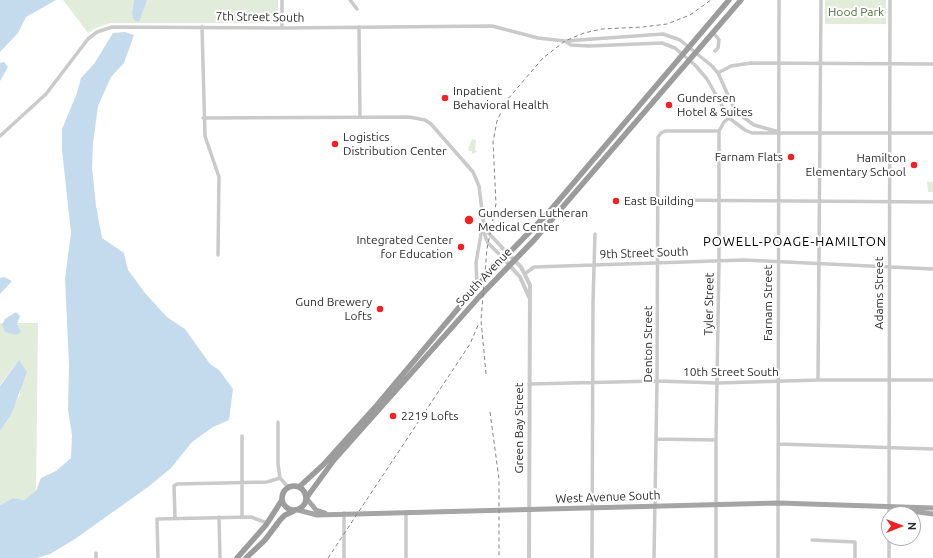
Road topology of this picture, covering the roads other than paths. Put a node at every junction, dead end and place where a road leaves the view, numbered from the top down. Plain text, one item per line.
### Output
1 (282, 0) edge
2 (350, 0) edge
3 (729, 0) edge
4 (741, 0) edge
5 (780, 0) edge
6 (821, 0) edge
7 (890, 0) edge
8 (357, 9) dead end
9 (202, 27) junction
10 (359, 27) junction
11 (282, 28) junction
12 (713, 32) junction
13 (565, 41) junction
14 (689, 46) junction
15 (715, 51) dead end
16 (696, 52) junction
17 (683, 53) junction
18 (689, 60) junction
19 (779, 63) junction
20 (820, 64) junction
21 (891, 64) junction
22 (933, 64) edge
23 (718, 72) junction
24 (737, 111) junction
25 (360, 117) junction
26 (203, 118) junction
27 (729, 118) junction
28 (719, 131) junction
29 (779, 132) junction
30 (820, 132) junction
31 (891, 133) junction
32 (933, 133) edge
33 (0, 136) edge
34 (658, 200) junction
35 (778, 200) junction
36 (719, 201) junction
37 (819, 202) junction
38 (889, 202) junction
39 (933, 202) edge
40 (483, 225) junction
41 (595, 234) dead end
42 (218, 255) dead end
43 (506, 257) junction
44 (515, 260) junction
45 (778, 260) junction
46 (719, 261) junction
47 (819, 262) junction
48 (658, 263) junction
49 (510, 265) junction
50 (594, 265) junction
51 (890, 267) junction
52 (933, 269) edge
53 (526, 273) junction
54 (477, 286) junction
55 (529, 298) junction
56 (818, 380) junction
57 (889, 380) junction
58 (933, 380) edge
59 (658, 381) junction
60 (778, 382) junction
61 (593, 383) junction
62 (718, 383) junction
63 (529, 384) junction
64 (278, 422) dead end
65 (242, 436) dead end
66 (656, 439) junction
67 (716, 440) junction
68 (779, 444) junction
69 (889, 447) junction
70 (933, 449) edge
71 (280, 478) junction
72 (242, 483) junction
73 (288, 487) junction
74 (299, 487) junction
75 (307, 498) junction
76 (282, 500) junction
77 (778, 503) junction
78 (716, 504) junction
79 (655, 505) junction
80 (890, 506) edge
81 (592, 507) junction
82 (881, 508) edge
83 (921, 508) edge
84 (933, 508) edge
85 (529, 509) junction
86 (296, 511) junction
87 (406, 512) junction
88 (921, 512) edge
89 (344, 513) junction
90 (327, 514) junction
91 (933, 514) edge
92 (219, 517) junction
93 (242, 517) junction
94 (175, 518) junction
95 (267, 523) junction
96 (812, 540) dead end
97 (889, 546) edge
98 (96, 553) dead end
99 (96, 558) edge
100 (158, 558) edge
101 (220, 558) edge
102 (237, 558) edge
103 (246, 558) edge
104 (344, 558) edge
105 (406, 558) edge
106 (529, 558) edge
107 (592, 558) edge
108 (654, 558) edge
109 (716, 558) edge
110 (778, 558) edge
111 (855, 558) edge
112 (889, 558) edge

1 - 11 street
2 - 8 street
3 - 14 highway, South Avenue
4 - 12 highway, South Avenue
5 - 19 street, Farnam Street
6 - 20 street
7 - 21 street, Adams Street
9 - 11 street, 7th Street South
9 - 26 street
9 - 33 street, 7th Street South
10 - 11 street, 7th Street South
10 - 13 street, 7th Street South
10 - 25 street
12 - 15 street
12 - 16 highway, South Avenue
13 - 14 street, 7th Street South
13 - 17 street, 7th Street South
14 - 16 street, 7th Street South
14 - 17 highway, South Avenue
16 - 18 highway, South Avenue
16 - 23 street, 7th Street South
17 - 18 street, 7th Street South
17 - 43 highway, South Avenue
18 - 27 street, 7th Street South
18 - 44 highway, South Avenue
19 - 20 street
19 - 23 street
19 - 29 street, Farnam Street
20 - 21 street
20 - 30 street
21 - 22 street
21 - 31 street, Adams Street
23 - 24 street, 7th Street South
24 - 27 street
24 - 29 street, 7th Street South
25 - 26 street
25 - 40 street
26 - 42 street
27 - 28 street
27 - 29 street, 7th Street South
28 - 34 street, Denton Street
28 - 36 street, Tyler Street
29 - 30 street, 7th Street South
29 - 35 street, Farnam Street
30 - 31 street, 7th Street South
30 - 37 street
31 - 32 street, 7th Street South
31 - 38 street, Adams Street
34 - 36 street
34 - 48 street, Denton Street
35 - 36 street
35 - 37 street
35 - 45 street, Farnam Street
36 - 46 street, Tyler Street
37 - 38 street
37 - 47 street
38 - 39 street
38 - 51 street, Adams Street
40 - 43 street
40 - 43 street
40 - 54 street
41 - 50 street
43 - 44 street
43 - 49 street, Green Bay Street
43 - 54 highway, South Avenue
44 - 49 highway, South Avenue
44 - 53 street
45 - 46 street, 9th Street South
45 - 47 street, 9th Street South
45 - 60 street, Farnam Street
46 - 48 street, 9th Street South
46 - 62 street, Tyler Street
47 - 51 street, 9th Street South
47 - 56 street
48 - 50 street, 9th Street South
48 - 59 street, Denton Street
49 - 55 street, Green Bay Street
49 - 75 highway, South Avenue
50 - 53 street, 9th Street South
50 - 61 street
51 - 52 street, 9th Street South
51 - 57 street, Adams Street
53 - 55 street, Green Bay Street
54 - 74 highway, South Avenue
55 - 63 street, Green Bay Street
56 - 57 street, 10th Street South
56 - 60 street, 10th Street South
57 - 58 street, 10th Street South
57 - 69 street, Adams Street
59 - 61 street, 10th Street South
59 - 62 street, 10th Street South
59 - 66 street, Denton Street
60 - 62 street, 10th Street South
60 - 68 street, Farnam Street
61 - 63 street, 10th Street South
61 - 81 street
62 - 67 street, Tyler Street
63 - 85 street, Green Bay Street
64 - 71 street
65 - 72 street
66 - 67 street
66 - 79 street, Denton Street
67 - 78 street, Tyler Street
68 - 69 street
68 - 77 street, Farnam Street
69 - 70 street
69 - 80 street, Adams Street
71 - 72 street
71 - 73 street
72 - 93 street
72 - 94 street
73 - 74 highway
73 - 76 highway
74 - 75 highway
75 - 86 highway, South Avenue
75 - 90 main road
76 - 86 highway
76 - 95 highway
77 - 78 main road, West Avenue South
77 - 82 main road, West Avenue South
77 - 110 street, Farnam Street
78 - 79 main road, West Avenue South
78 - 109 street, Tyler Street
79 - 81 main road, West Avenue South
79 - 108 street, Denton Street
81 - 85 main road, West Avenue South
81 - 107 street
83 - 84 main road, West Avenue South
85 - 87 main road, West Avenue South
85 - 106 street, Green Bay Street
86 - 90 main road, West Avenue South
86 - 103 highway, South Avenue
87 - 89 main road, West Avenue South
87 - 105 street
88 - 91 main road, West Avenue South
89 - 90 main road, West Avenue South
89 - 104 street
92 - 93 street
92 - 94 street
92 - 101 street
93 - 95 street
94 - 100 street
95 - 102 highway
96 - 111 street
97 - 112 street
98 - 99 street

